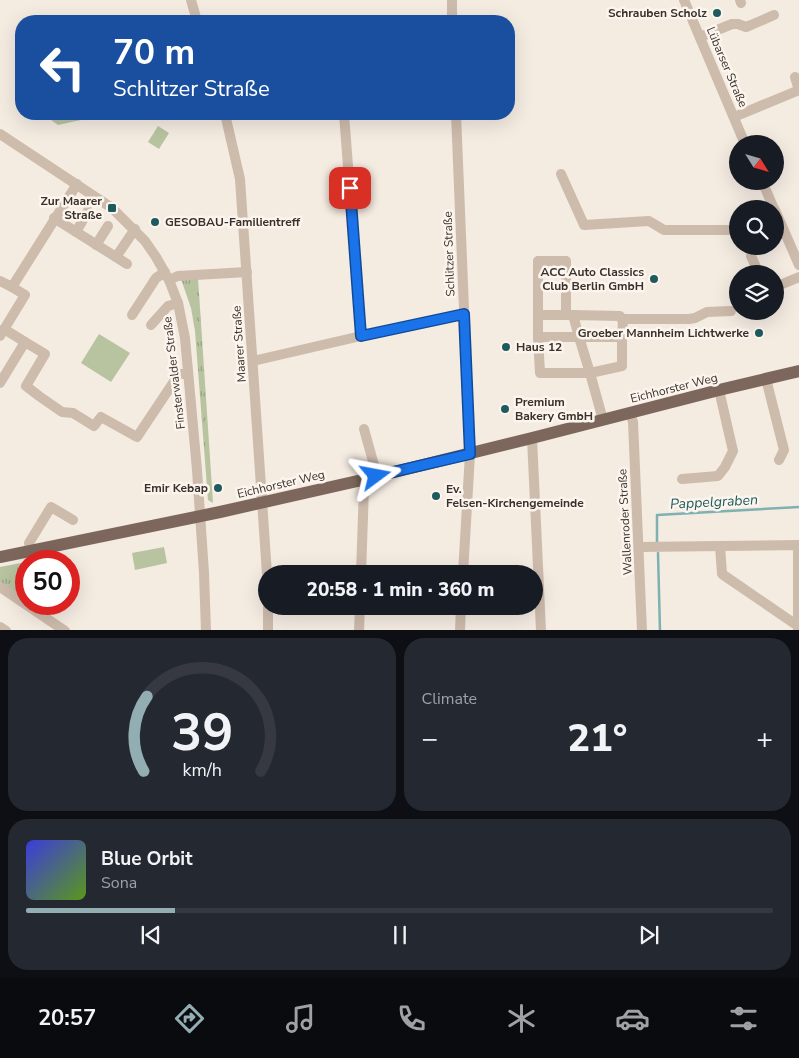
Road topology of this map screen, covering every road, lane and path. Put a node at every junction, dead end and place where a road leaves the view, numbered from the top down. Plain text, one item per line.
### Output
1 (191, 0) edge
2 (452, 0) edge
3 (684, 0) edge
4 (195, 15) edge
5 (452, 15) edge
6 (774, 15) dead end
7 (700, 36) junction
8 (794, 77) dead end
9 (734, 117) junction
10 (225, 120) edge
11 (344, 120) edge
12 (456, 120) edge
13 (0, 134) edge
14 (741, 135) edge
15 (561, 174) dead end
16 (77, 184) junction
17 (88, 212) dead end
18 (54, 218) junction
19 (108, 226) dead end
20 (135, 230) junction
21 (729, 230) edge
22 (76, 232) junction
23 (784, 237) edge
24 (96, 244) junction
25 (750, 256) dead end
26 (116, 257) junction
27 (127, 264) dead end
28 (754, 265) edge
29 (799, 265) edge
30 (247, 272) junction
31 (167, 276) junction
32 (799, 277) edge
33 (0, 280) edge
34 (784, 283) edge
35 (12, 287) junction
36 (178, 303) junction
37 (729, 311) edge
38 (464, 314) junction
39 (132, 315) dead end
40 (538, 315) junction
41 (570, 315) junction
42 (622, 319) junction
43 (151, 326) dead end
44 (2, 333) edge
45 (361, 336) junction
46 (538, 337) junction
47 (579, 337) junction
48 (622, 337) junction
49 (25, 342) junction
50 (253, 361) junction
51 (799, 371) edge
52 (590, 373) junction
53 (188, 374) junction
54 (766, 379) junction
55 (0, 383) edge
56 (718, 390) junction
57 (630, 413) junction
58 (603, 420) junction
59 (364, 429) dead end
60 (532, 438) junction
61 (470, 454) junction
62 (779, 460) dead end
63 (376, 476) junction
64 (682, 479) dead end
65 (362, 480) junction
66 (262, 502) junction
67 (199, 516) junction
68 (73, 520) dead end
69 (720, 546) junction
70 (639, 547) junction
71 (50, 548) joint
72 (31, 550) edge
73 (37, 550) edge
74 (15, 554) edge
75 (0, 557) edge
76 (266, 565) edge
77 (361, 565) edge
78 (464, 565) edge
79 (0, 588) edge
80 (15, 595) edge
81 (45, 615) edge
82 (268, 615) edge
83 (360, 615) edge
84 (461, 615) edge
85 (0, 626) edge
86 (798, 628) edge
87 (6, 630) edge
88 (65, 630) edge
89 (206, 630) edge
90 (268, 630) edge
91 (359, 630) edge
92 (460, 630) edge
93 (542, 630) edge
94 (642, 630) edge

1 - 4 street
2 - 5 street
3 - 7 street, Lübarser Straße
6 - 7 street
7 - 9 street, Lübarser Straße
8 - 9 street
9 - 14 street, Lübarser Straße
10 - 30 street, Maarer Straße
11 - 45 street
12 - 38 street, Schlitzer Straße
13 - 16 street, Finsterwalder Straße
15 - 21 street
16 - 18 street
16 - 20 street, Finsterwalder Straße
17 - 22 street
18 - 22 street
18 - 35 street
19 - 24 street
20 - 26 street
20 - 31 street, Finsterwalder Straße
22 - 24 street
23 - 29 street
24 - 26 street
25 - 28 street
26 - 27 street
30 - 31 street
30 - 50 street, Maarer Straße
31 - 36 street, Finsterwalder Straße
31 - 39 street
32 - 34 street
33 - 35 street
35 - 44 street
36 - 43 street
36 - 53 street, Finsterwalder Straße
37 - 42 street
38 - 45 street
38 - 61 street, Schlitzer Straße
40 - 41 street
40 - 41 street
40 - 46 street
41 - 42 street
41 - 47 street
42 - 48 street
44 - 49 street
45 - 50 street
46 - 47 street
46 - 52 street
47 - 48 street
47 - 52 street
48 - 52 street
49 - 53 street
49 - 55 street
50 - 66 street, Maarer Straße
51 - 54 main road, Eichhorster Weg
52 - 58 street
53 - 67 street, Finsterwalder Straße
54 - 56 main road, Eichhorster Weg
54 - 62 street
56 - 57 main road, Eichhorster Weg
56 - 64 street
57 - 58 main road, Eichhorster Weg
57 - 70 street, Wallenroder Straße
58 - 60 main road, Eichhorster Weg
59 - 63 street
60 - 61 main road, Eichhorster Weg
60 - 93 street
61 - 63 main road, Eichhorster Weg
61 - 78 street, Schlitzer Straße
63 - 65 main road, Eichhorster Weg
65 - 66 main road, Eichhorster Weg
65 - 77 street
66 - 67 main road, Eichhorster Weg
66 - 76 street, Maarer Straße
67 - 71 main road, Eichhorster Weg
67 - 89 street, Finsterwalder Straße
68 - 72 street
69 - 70 street
69 - 86 street
69 - 86 street
70 - 94 street, Wallenroder Straße
71 - 73 main road, Eichhorster Weg
74 - 75 main road, Eichhorster Weg
79 - 80 street
81 - 88 street
82 - 90 street
83 - 91 street
84 - 92 street
85 - 87 street

